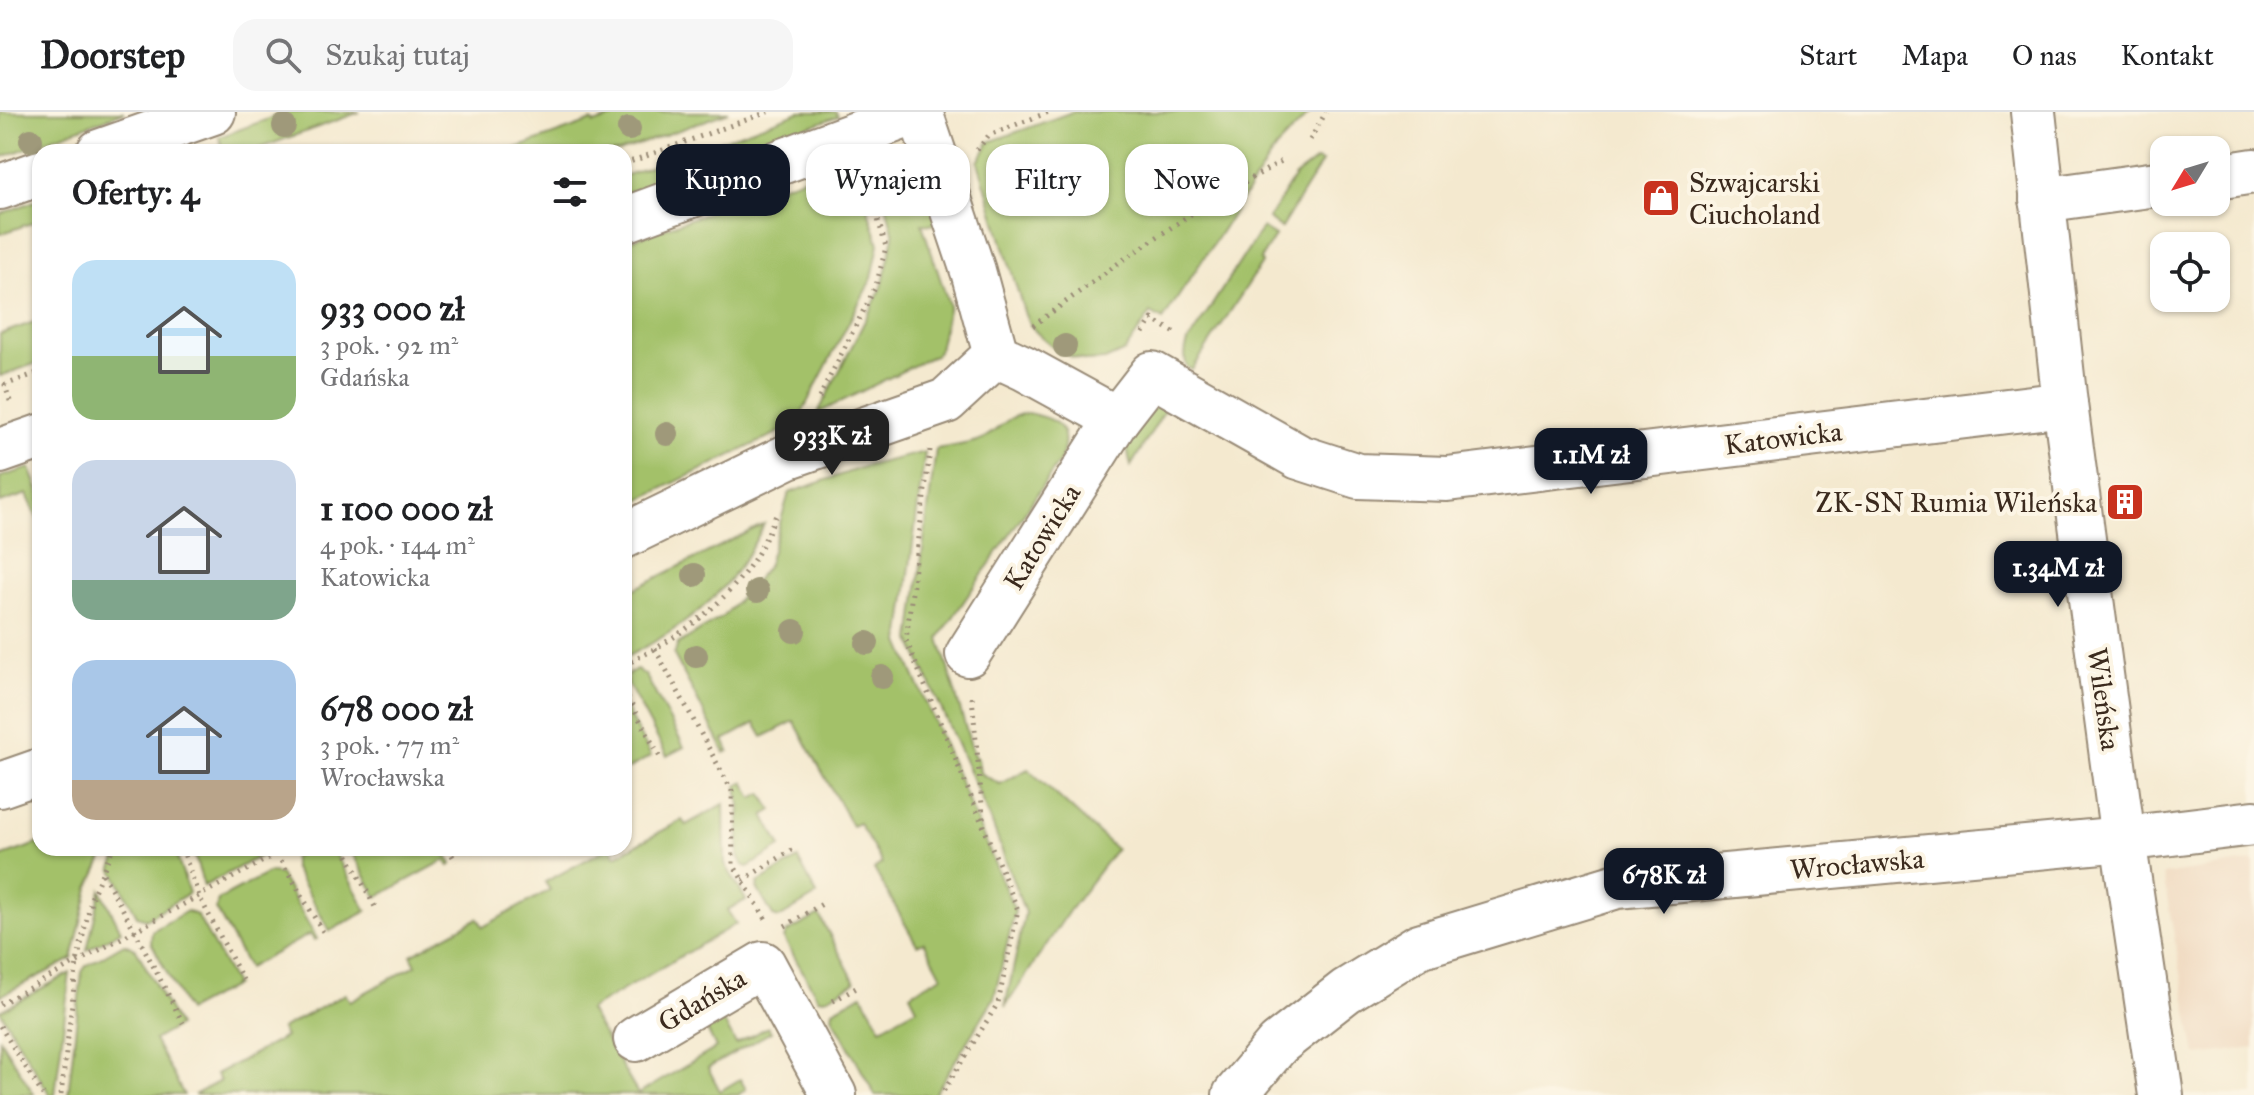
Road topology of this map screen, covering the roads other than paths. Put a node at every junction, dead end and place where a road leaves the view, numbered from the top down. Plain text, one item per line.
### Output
1 (213, 112) edge
2 (918, 112) edge
3 (2033, 112) edge
4 (122, 144) edge
5 (2254, 171) edge
6 (2230, 175) edge
7 (32, 176) edge
8 (2150, 185) edge
9 (0, 187) edge
10 (2042, 200) junction
11 (632, 217) edge
12 (1009, 344) junction
13 (2065, 404) junction
14 (1117, 419) junction
15 (32, 440) edge
16 (0, 451) edge
17 (632, 532) edge
18 (968, 654) road end
19 (32, 774) edge
20 (0, 785) edge
21 (2254, 823) edge
22 (2123, 839) junction
23 (636, 1039) dead end
24 (834, 1095) edge
25 (1235, 1095) edge
26 (2161, 1095) edge

1 - 4 street
2 - 11 street
2 - 12 street
3 - 10 street, Wileńska
5 - 6 street
7 - 9 street
8 - 10 street
10 - 13 street, Wileńska
12 - 14 street
12 - 17 street
13 - 14 street, Katowicka
13 - 22 street, Wileńska
14 - 18 street, Katowicka
15 - 16 street
19 - 20 street
21 - 22 street, Wrocławska
22 - 25 street, Wrocławska
22 - 26 street, Wileńska
23 - 24 street, Gdańska

